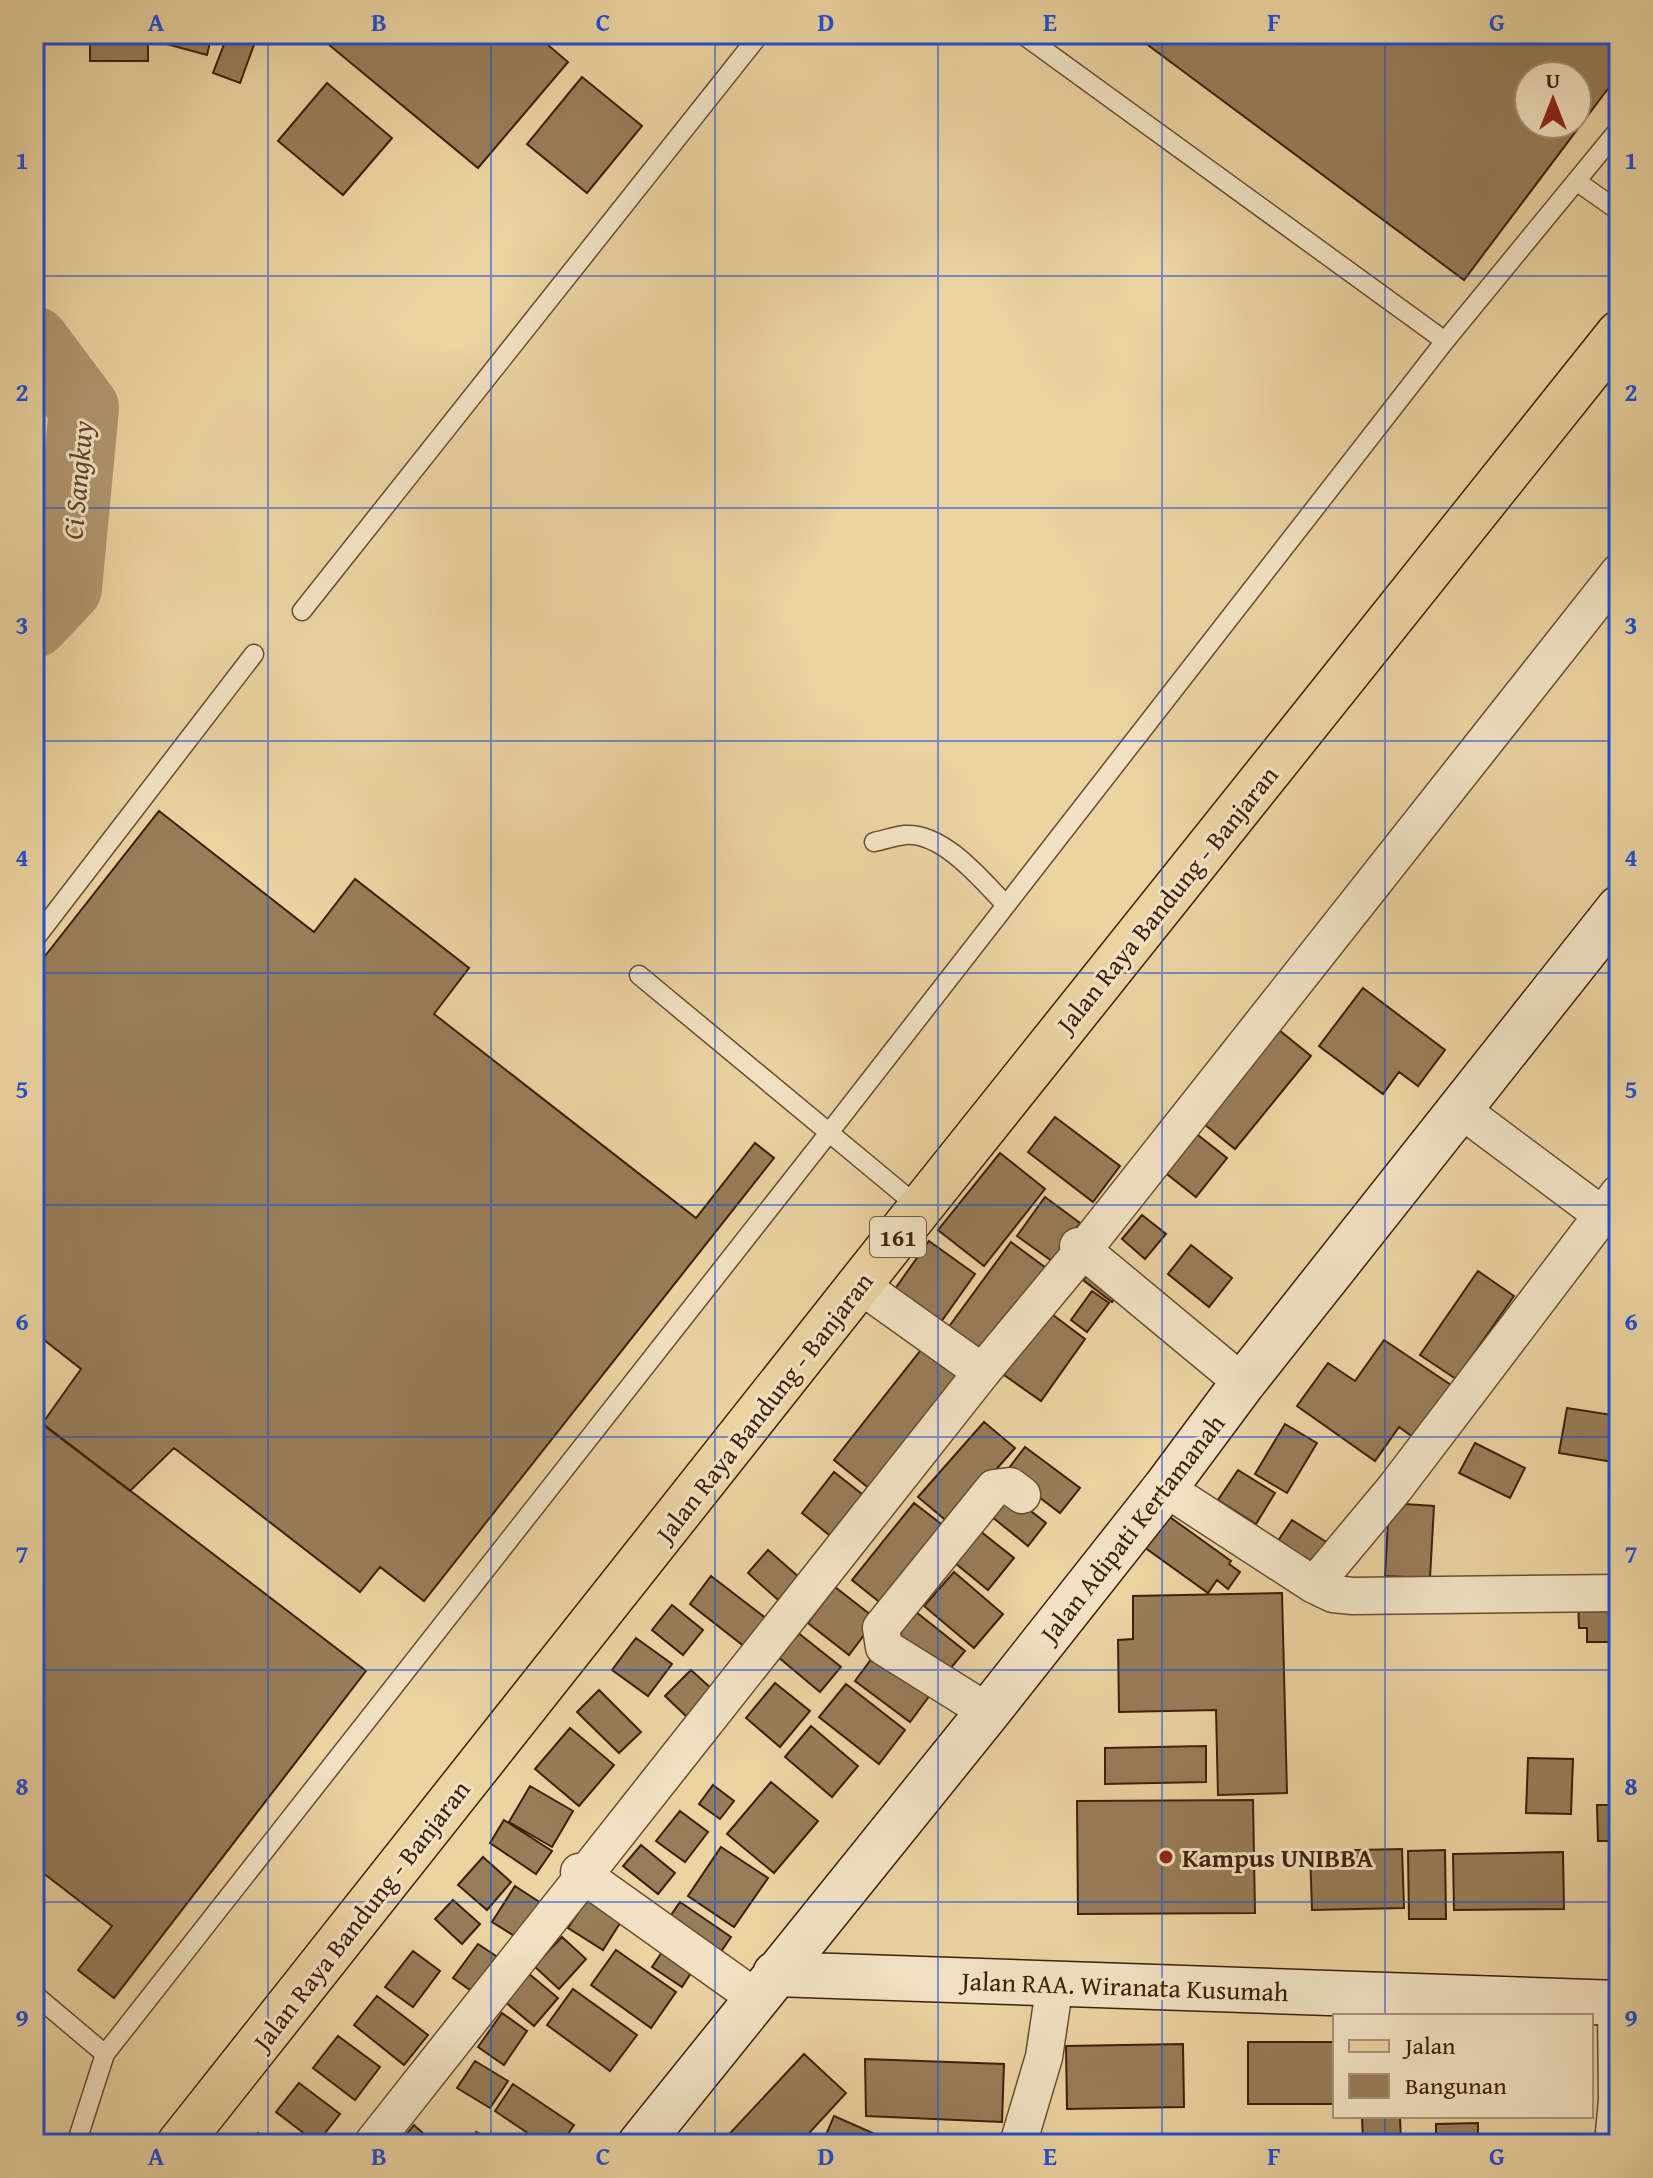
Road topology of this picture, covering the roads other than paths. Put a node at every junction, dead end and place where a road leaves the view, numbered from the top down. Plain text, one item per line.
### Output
1 (760, 34) edge
2 (1022, 34) edge
3 (1619, 129) edge
4 (1576, 181) junction
5 (1619, 211) edge
6 (1619, 333) edge
7 (1445, 341) junction
8 (1619, 572) edge
9 (302, 611) dead end
10 (254, 654) dead end
11 (874, 842) dead end
12 (1006, 905) junction
13 (1619, 908) edge
14 (34, 940) edge
15 (639, 975) dead end
16 (1460, 1109) junction
17 (828, 1134) junction
18 (920, 1208) junction
19 (1613, 1209) edge
20 (1084, 1249) junction
21 (860, 1285) junction
22 (982, 1372) junction
23 (1243, 1383) junction
24 (1165, 1488) junction
25 (1022, 1495) dead end
26 (1314, 1585) junction
27 (1619, 1593) edge
28 (988, 1712) junction
29 (584, 1877) junction
30 (1055, 1983) junction
31 (766, 1986) junction
32 (34, 1994) edge
33 (1618, 2003) edge
34 (105, 2054) junction
35 (76, 2144) edge
36 (179, 2144) edge
37 (372, 2144) edge
38 (640, 2144) edge
39 (1018, 2144) edge
40 (1613, 2144) edge

1 - 9 lane
2 - 7 lane
3 - 4 lane
4 - 5 lane
4 - 7 lane
6 - 18 main road, Jalan Raya Bandung - Banjaran / 161
7 - 12 lane
8 - 20 street
10 - 14 lane
11 - 12 lane
12 - 17 lane
13 - 16 main road, Jalan Adipati Kertamanah
15 - 17 lane
16 - 19 street
16 - 23 main road, Jalan Adipati Kertamanah
17 - 18 lane
17 - 34 lane
18 - 21 main road, Jalan Raya Bandung - Banjaran / 161
19 - 26 street
20 - 22 street
20 - 23 street
21 - 22 street
21 - 36 main road, Jalan Raya Bandung - Banjaran / 161
22 - 29 street
23 - 24 main road, Jalan Adipati Kertamanah
24 - 26 street
24 - 28 main road, Jalan Adipati Kertamanah
25 - 28 street
26 - 27 street
28 - 31 main road, Jalan Adipati Kertamanah
29 - 31 street
29 - 37 street
30 - 31 main road, Jalan RAA. Wiranata Kusumah
30 - 33 main road, Jalan RAA. Wiranata Kusumah
30 - 39 street
31 - 38 main road, Jalan Adipati Kertamanah
32 - 34 lane
33 - 40 street
34 - 35 lane

